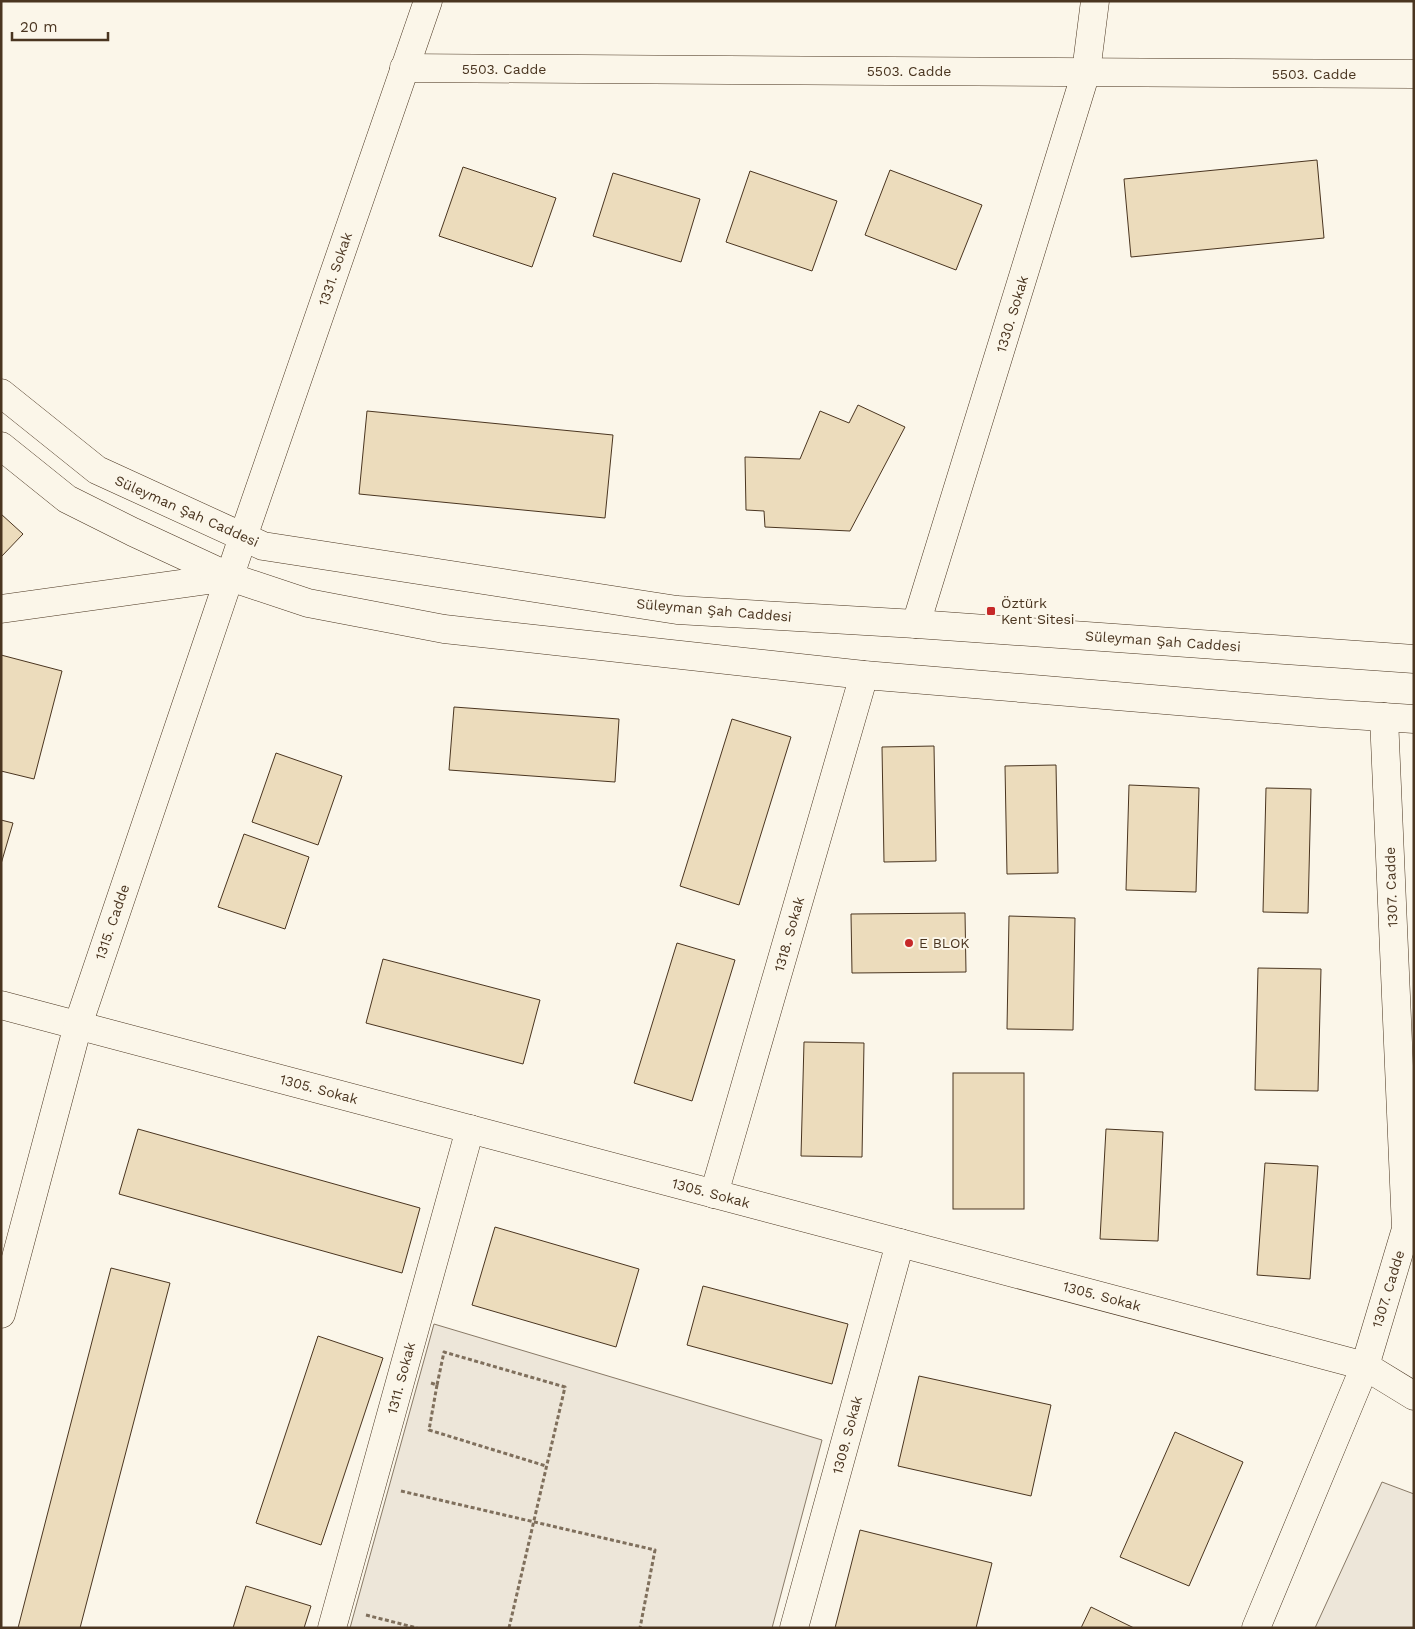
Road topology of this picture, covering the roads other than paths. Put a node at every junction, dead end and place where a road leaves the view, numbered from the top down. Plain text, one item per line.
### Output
1 (428, 1) edge
2 (1094, 1) edge
3 (404, 68) junction
4 (1086, 72) junction
5 (1414, 74) edge
6 (1, 393) edge
7 (1, 446) edge
8 (243, 537) junction
9 (230, 577) junction
10 (1, 609) edge
11 (916, 624) junction
12 (1414, 658) edge
13 (864, 675) junction
14 (1384, 717) junction
15 (1414, 719) edge
16 (1, 1005) edge
17 (78, 1025) junction
18 (470, 1129) junction
19 (714, 1194) junction
20 (1410, 1230) edge
21 (900, 1243) junction
22 (1, 1314) edge
23 (1365, 1366) junction
24 (1414, 1396) edge
25 (335, 1618) edge
26 (794, 1628) edge
27 (1256, 1628) edge

1 - 3 street, 1331. Sokak
2 - 4 street, 1330. Sokak
3 - 4 street, 5503. Cadde
3 - 8 street, 1331. Sokak
4 - 5 street, 5503. Cadde
4 - 11 street, 1330. Sokak
6 - 8 street, Süleyman Şah Caddesi
7 - 9 street
8 - 9 street, 1315. Cadde
8 - 11 street, Süleyman Şah Caddesi
9 - 10 street
9 - 13 street
9 - 17 street, 1315. Cadde
11 - 12 street, Süleyman Şah Caddesi
13 - 14 street
13 - 19 street, 1318. Sokak
14 - 15 street
14 - 20 street, 1307. Cadde
16 - 17 street, 1305. Sokak
17 - 18 street, 1305. Sokak
17 - 22 street, 1315. Cadde
18 - 19 street, 1305. Sokak
18 - 25 street, 1311. Sokak
19 - 21 street, 1305. Sokak
20 - 23 street, 1307. Cadde
21 - 23 street, 1305. Sokak
21 - 26 street, 1309. Sokak
23 - 24 street, 1305. Sokak
23 - 27 street, 1307. Cadde

